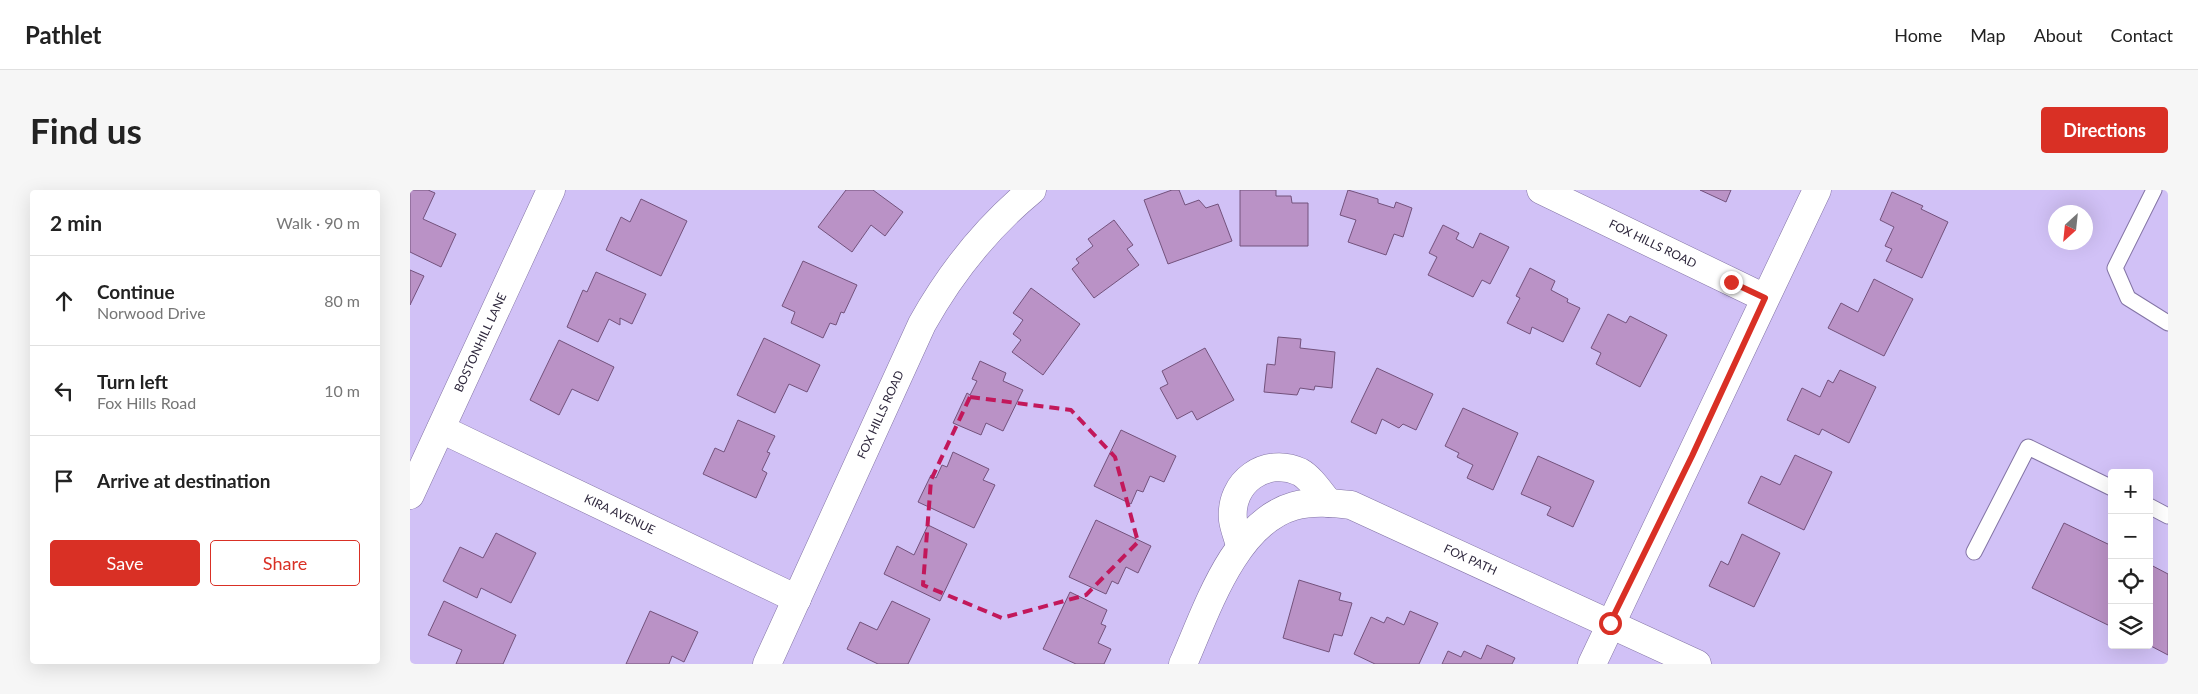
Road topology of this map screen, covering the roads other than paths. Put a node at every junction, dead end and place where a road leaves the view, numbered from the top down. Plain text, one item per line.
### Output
1 (551, 190) edge
2 (1032, 190) edge
3 (1542, 190) edge
4 (1817, 190) edge
5 (2154, 190) edge
6 (1765, 298) junction
7 (2168, 323) edge
8 (441, 429) junction
9 (2108, 486) edge
10 (410, 495) edge
11 (1329, 503) junction
12 (2153, 508) edge
13 (2168, 516) edge
14 (1240, 546) junction
15 (1974, 552) dead end
16 (797, 600) junction
17 (1610, 623) junction
18 (767, 664) edge
19 (1182, 664) edge
20 (1592, 664) edge
21 (1697, 664) edge

1 - 8 street, BOSTONHILL LANE
2 - 16 street, FOX HILLS ROAD
3 - 6 street, FOX HILLS ROAD
4 - 6 street
5 - 7 lane
6 - 17 street
8 - 10 street, BOSTONHILL LANE
8 - 16 street, KIRA AVENUE
9 - 15 lane
11 - 14 street, FOX PATH
11 - 14 street
11 - 17 street, FOX PATH
12 - 13 lane
14 - 19 street, FOX PATH
16 - 18 street, FOX HILLS ROAD
17 - 20 street
17 - 21 street, FOX PATH

